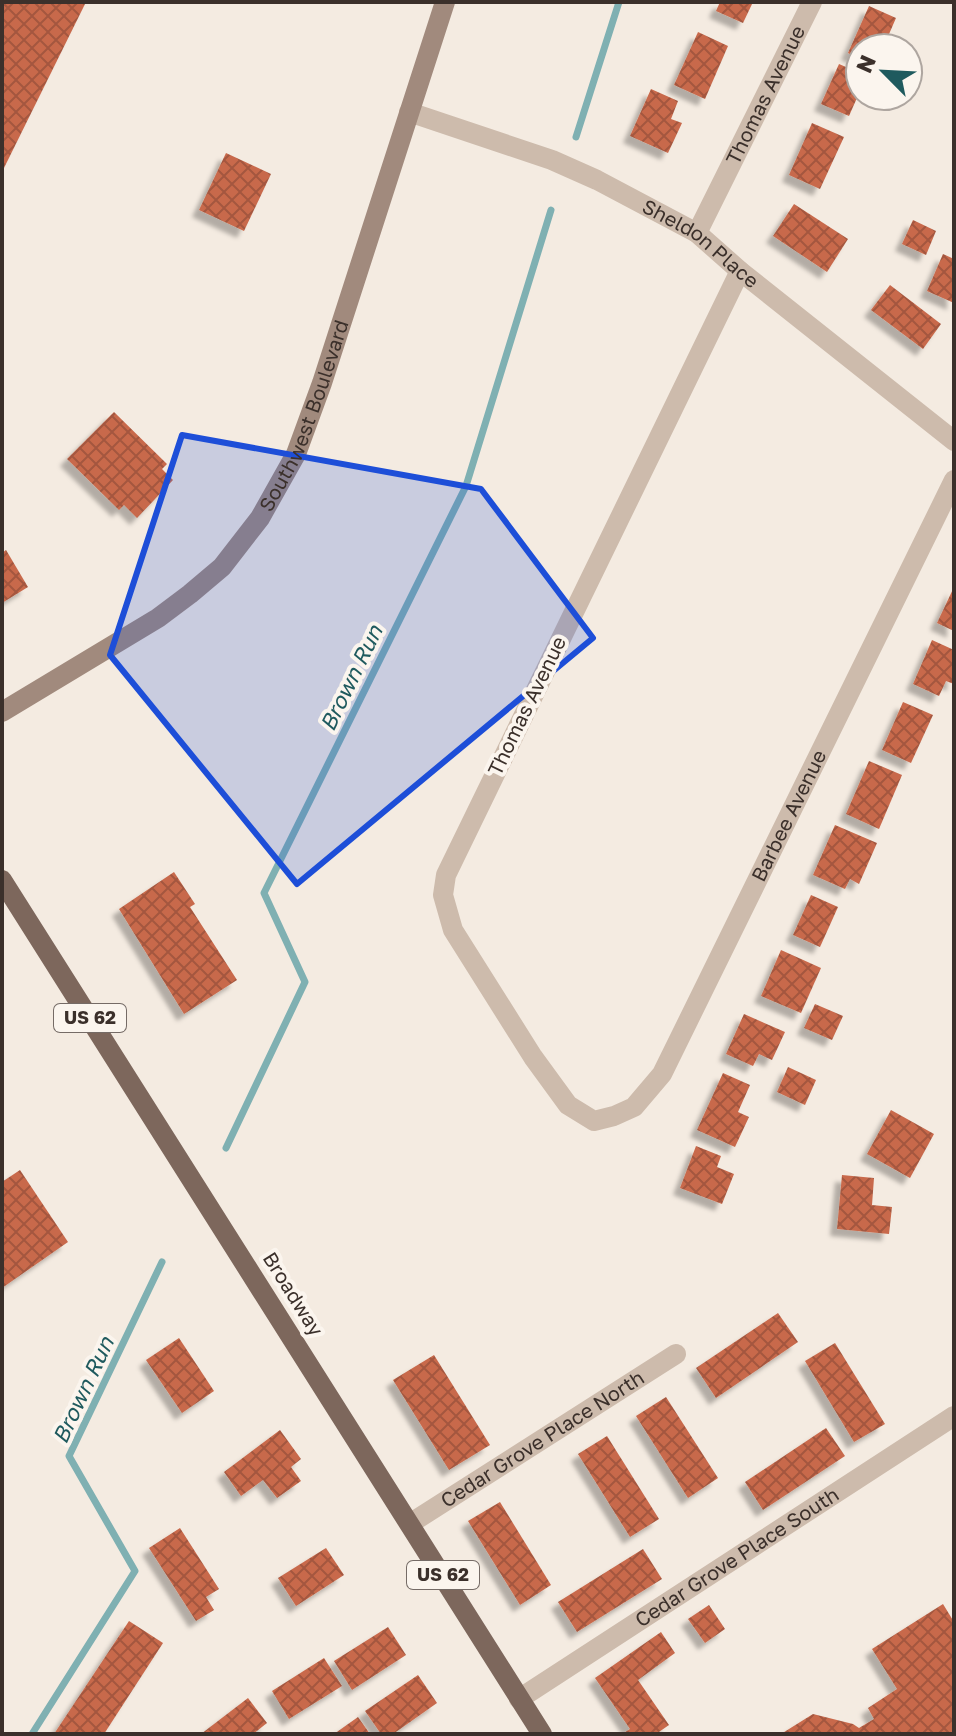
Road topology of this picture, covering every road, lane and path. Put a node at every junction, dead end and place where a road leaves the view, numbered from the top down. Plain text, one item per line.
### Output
1 (445, 2) edge
2 (812, 2) edge
3 (409, 112) junction
4 (697, 233) junction
5 (740, 271) junction
6 (954, 441) edge
7 (954, 480) edge
8 (2, 712) edge
9 (2, 880) edge
10 (594, 1121) joint
11 (676, 1354) dead end
12 (954, 1416) edge
13 (411, 1523) junction
14 (519, 1699) junction
15 (542, 1734) edge

1 - 3 street, Southwest Boulevard
2 - 4 street, Thomas Avenue
3 - 4 street, Sheldon Place
3 - 8 street, Southwest Boulevard
4 - 5 street, Sheldon Place
5 - 6 street, Sheldon Place
5 - 10 street, Thomas Avenue
7 - 10 street, Barbee Avenue
9 - 13 main road, Broadway / US 62
11 - 13 street, Cedar Grove Place North
12 - 14 street, Cedar Grove Place South
13 - 14 main road, Broadway / US 62
14 - 15 main road, Broadway / US 62

